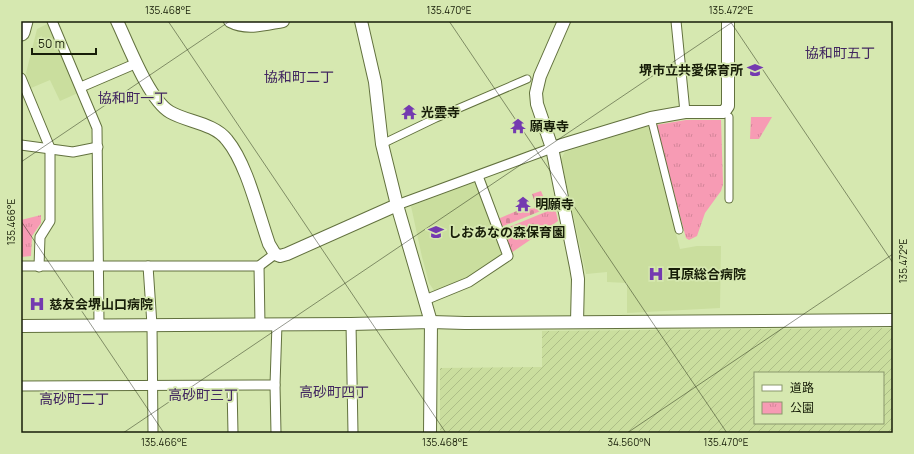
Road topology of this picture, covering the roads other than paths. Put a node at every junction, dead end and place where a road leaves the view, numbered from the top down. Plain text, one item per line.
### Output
1 (24, 21) edge
2 (52, 21) edge
3 (117, 21) edge
4 (230, 21) edge
5 (283, 21) edge
6 (361, 21) edge
7 (564, 21) edge
8 (676, 21) edge
9 (728, 21) edge
10 (21, 32) edge
11 (137, 63) junction
12 (21, 78) edge
13 (527, 80) dead end
14 (81, 87) junction
15 (685, 112) junction
16 (729, 117) dead end
17 (651, 118) junction
18 (382, 144) junction
19 (21, 145) edge
20 (98, 147) junction
21 (50, 148) junction
22 (552, 148) junction
23 (478, 176) junction
24 (729, 199) dead end
25 (397, 205) junction
26 (679, 230) dead end
27 (275, 254) junction
28 (21, 266) edge
29 (98, 266) junction
30 (148, 266) junction
31 (259, 266) junction
32 (39, 267) junction
33 (424, 300) junction
34 (893, 320) edge
35 (431, 322) junction
36 (577, 322) junction
37 (277, 324) junction
38 (351, 324) junction
39 (152, 325) junction
40 (260, 325) junction
41 (21, 326) edge
42 (99, 326) junction
43 (275, 385) junction
44 (21, 386) edge
45 (152, 386) junction
46 (232, 386) junction
47 (153, 433) edge
48 (233, 433) edge
49 (276, 433) edge
50 (353, 433) edge
51 (430, 433) edge

1 - 10 highway
2 - 14 street
3 - 11 street
4 - 5 street
6 - 18 street
7 - 22 street
8 - 15 street
9 - 15 street
11 - 14 street
11 - 27 street
12 - 21 street
13 - 18 street
14 - 20 street
15 - 17 street
16 - 24 street
17 - 22 street
17 - 26 street
18 - 25 street
19 - 21 street
20 - 21 street
20 - 29 street
21 - 32 street
22 - 23 street
22 - 36 street
23 - 25 street
23 - 33 street
25 - 27 street
25 - 33 street
27 - 31 street
28 - 32 street
29 - 30 street
29 - 32 street
29 - 42 street
30 - 31 street
30 - 39 street
31 - 40 street
33 - 35 street
34 - 36 street
35 - 36 street
35 - 38 street
35 - 51 street
37 - 38 street
37 - 40 street
37 - 43 street
38 - 50 street
39 - 40 street
39 - 42 street
39 - 45 street
41 - 42 street
43 - 46 street
43 - 49 street
44 - 45 street
45 - 46 street
45 - 47 street
46 - 48 street

